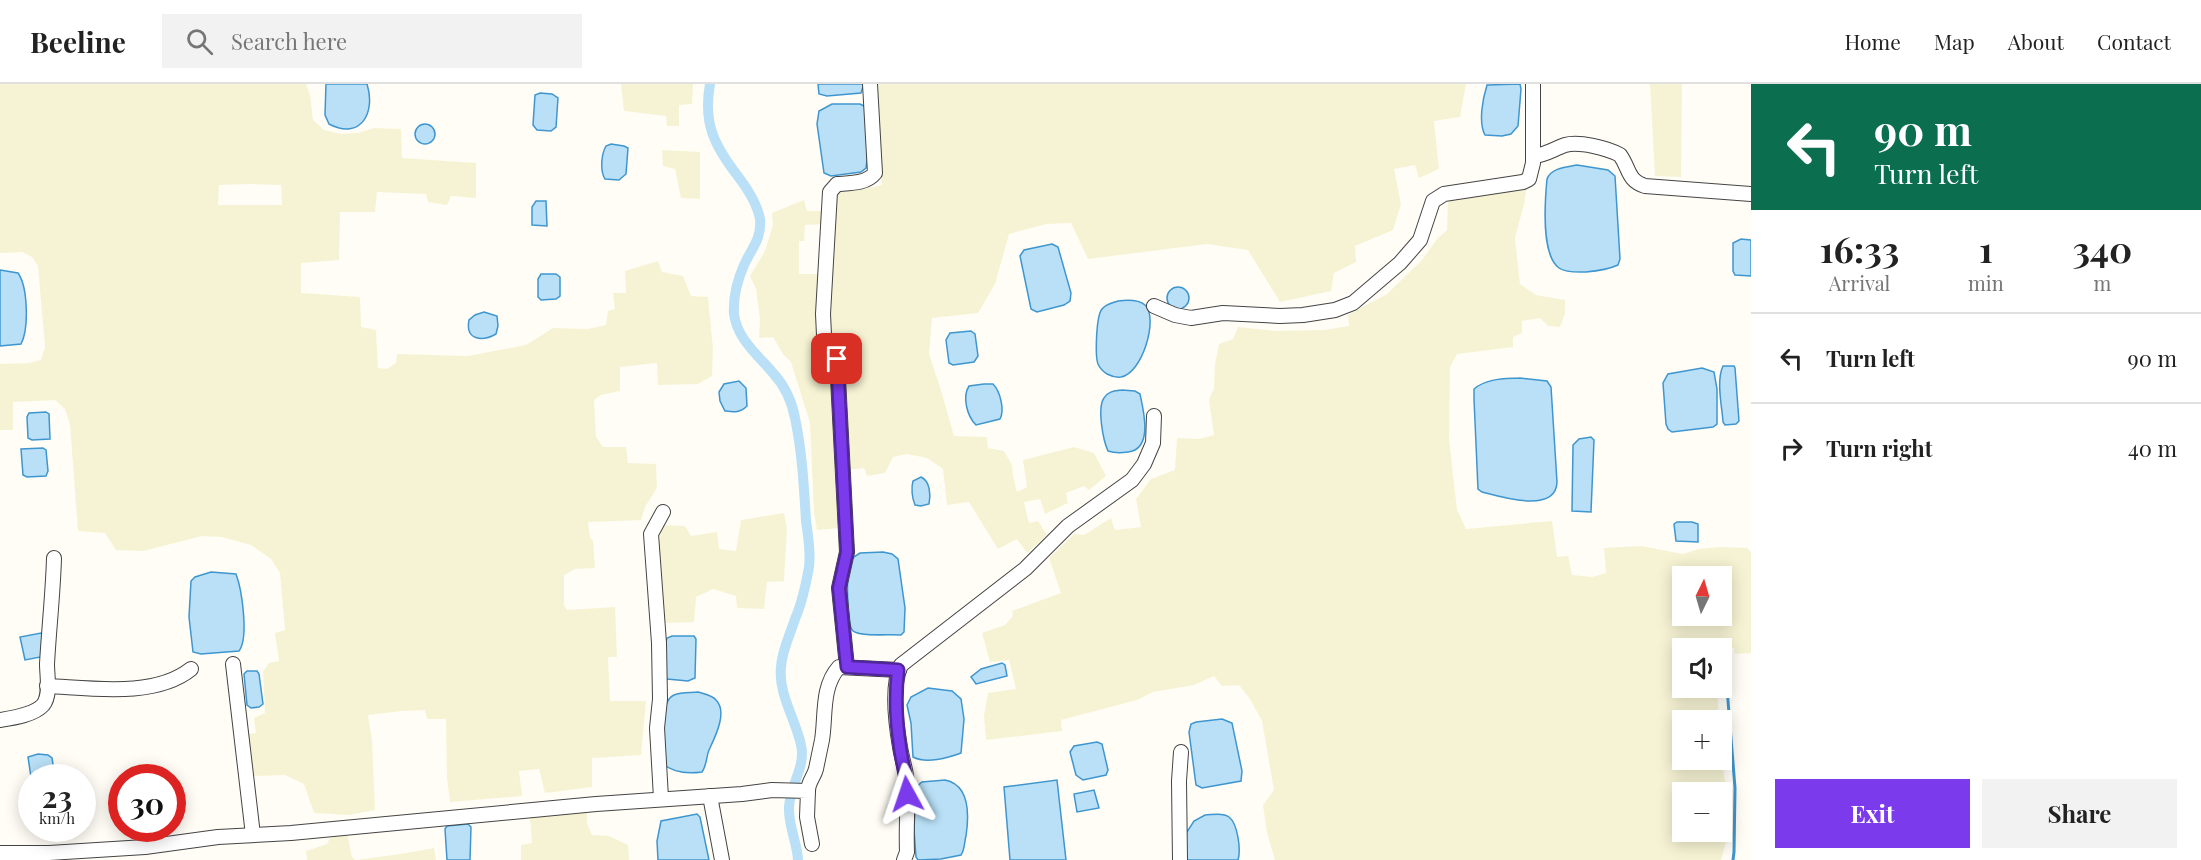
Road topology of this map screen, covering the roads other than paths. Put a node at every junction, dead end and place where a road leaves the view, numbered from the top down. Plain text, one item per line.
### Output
1 (870, 84) edge
2 (1533, 84) edge
3 (1534, 156) junction
4 (1751, 194) edge
5 (1154, 306) dead end
6 (1154, 416) dead end
7 (663, 512) dead end
8 (54, 558) dead end
9 (233, 664) dead end
10 (847, 667) junction
11 (191, 669) dead end
12 (898, 670) junction
13 (47, 686) junction
14 (0, 720) edge
15 (1181, 752) dead end
16 (802, 790) junction
17 (710, 796) junction
18 (661, 798) junction
19 (253, 835) junction
20 (812, 844) dead end
21 (0, 853) edge
22 (133, 854) edge
23 (722, 860) edge
24 (904, 860) edge
25 (1180, 860) edge

1 - 10 street
2 - 3 street
3 - 4 street
3 - 5 street
6 - 12 street
7 - 18 street
8 - 13 street
9 - 19 street
10 - 12 street
10 - 16 street
11 - 13 street
12 - 24 street
13 - 14 street
15 - 25 street
16 - 17 street
16 - 20 street
17 - 18 street
17 - 23 street
18 - 19 street
19 - 22 street
21 - 22 street

